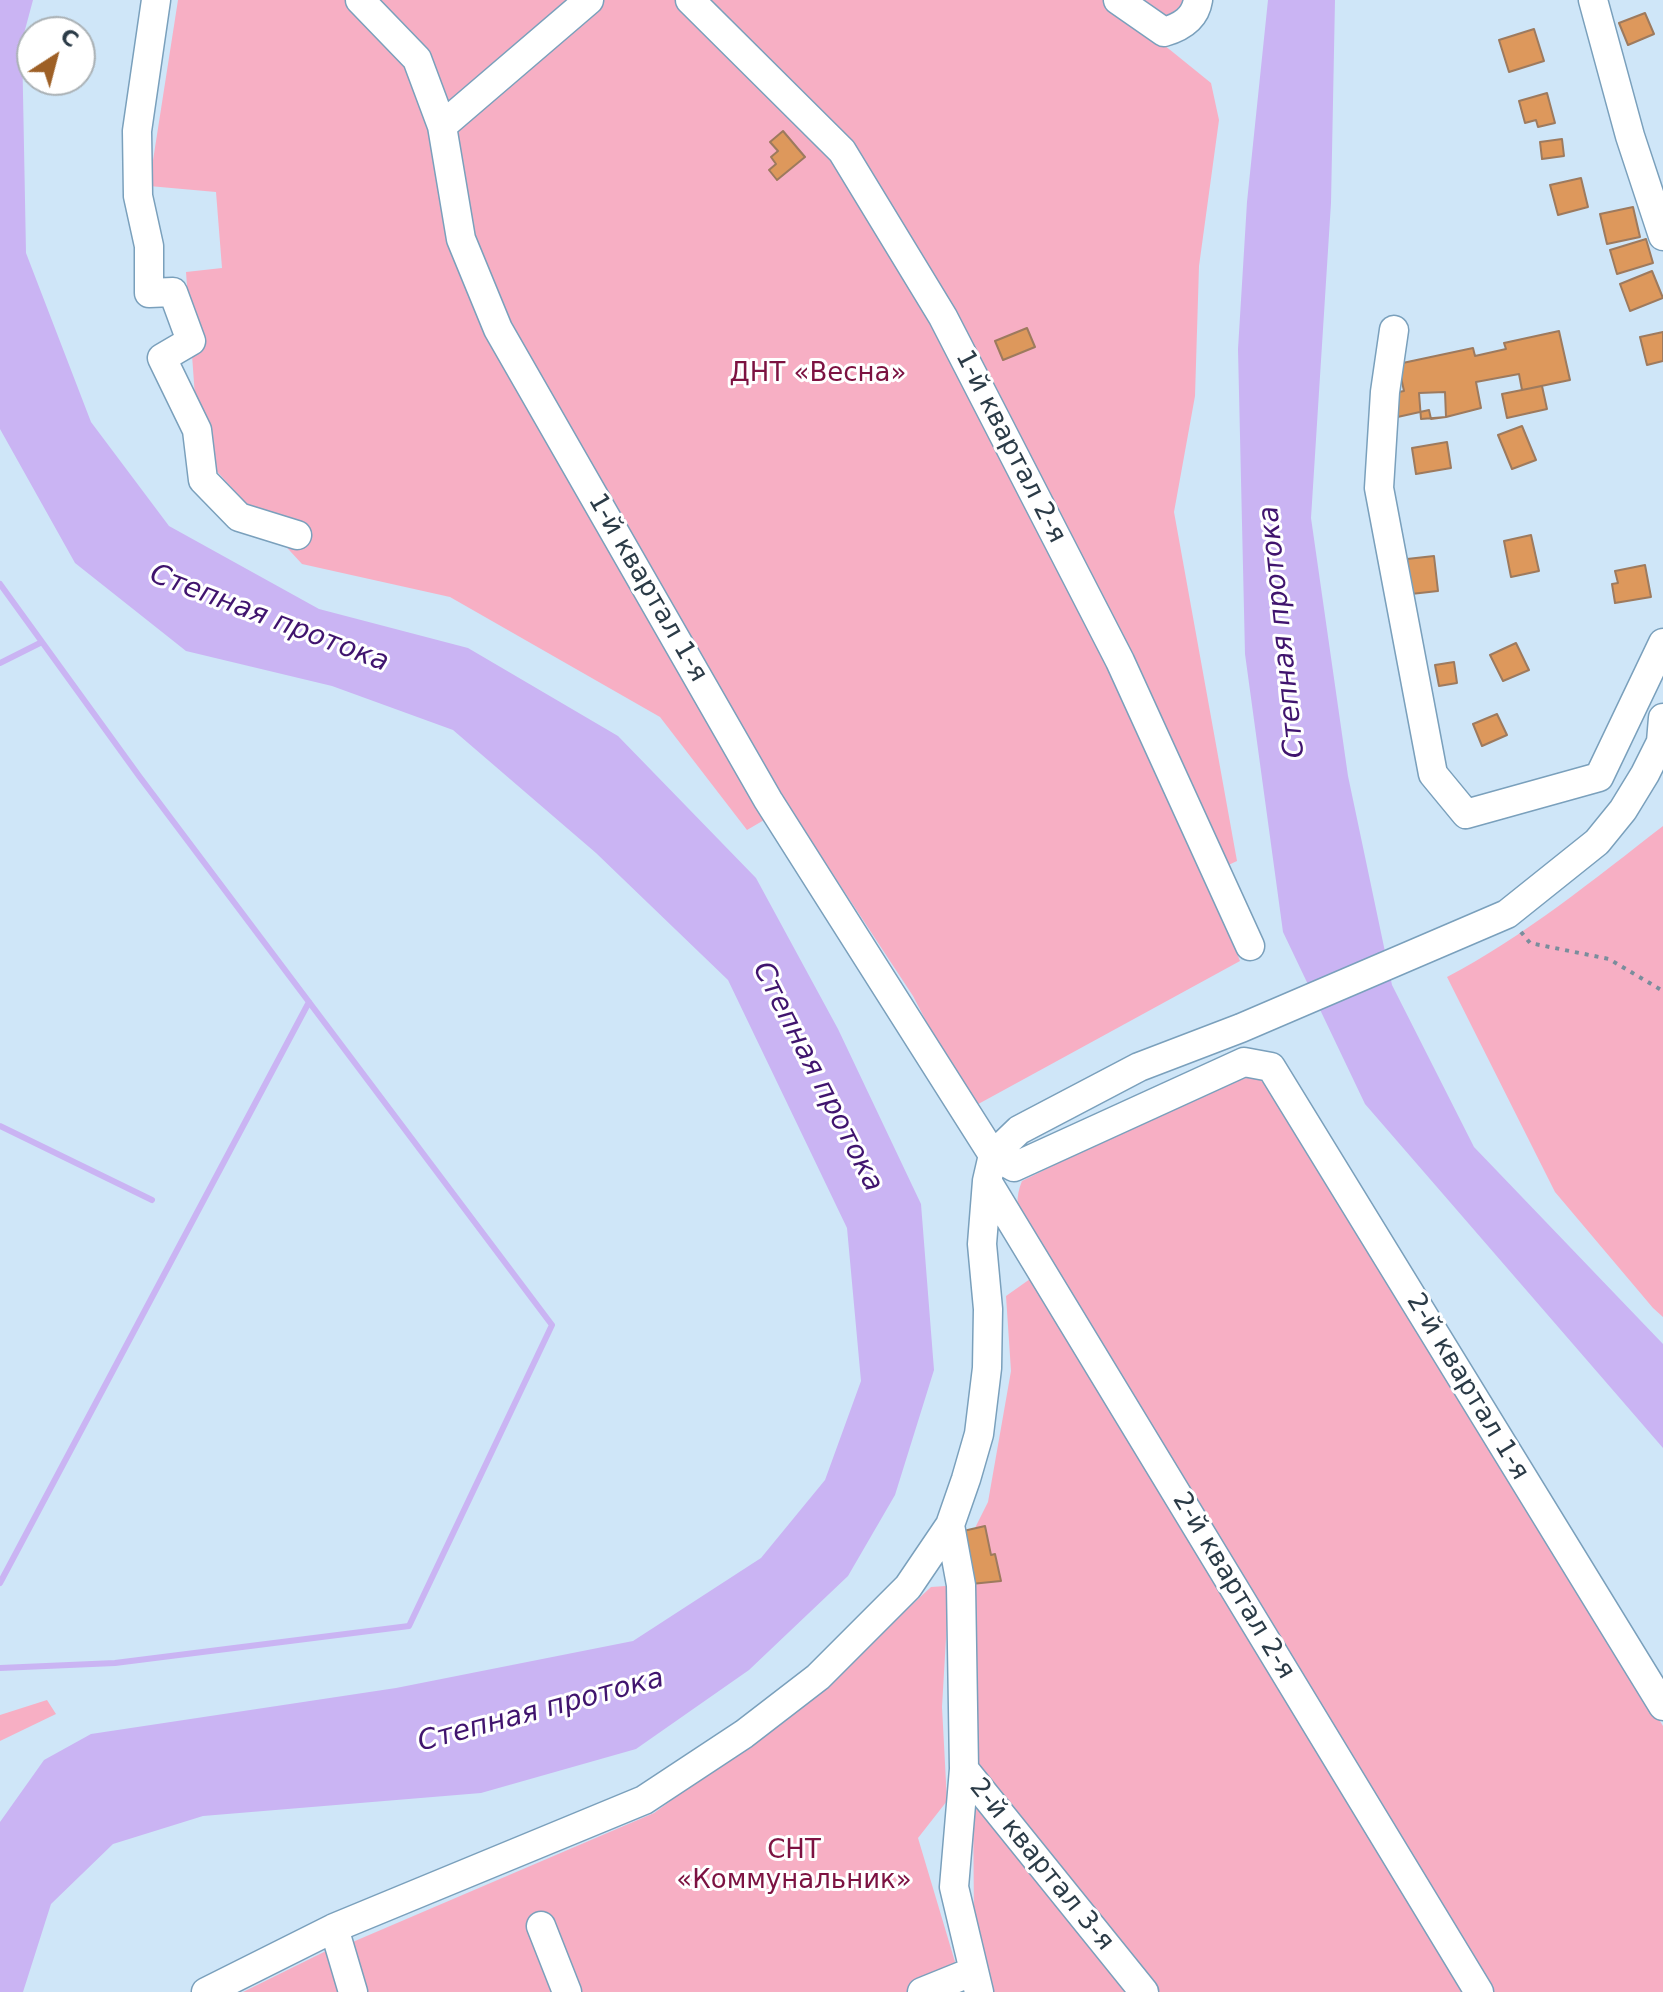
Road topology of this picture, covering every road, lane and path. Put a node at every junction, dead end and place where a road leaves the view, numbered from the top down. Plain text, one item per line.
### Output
1 (156, 0) edge
2 (360, 0) edge
3 (589, 0) edge
4 (690, 0) edge
5 (1118, 0) edge
6 (1198, 0) edge
7 (1593, 0) edge
8 (442, 126) junction
9 (1663, 236) edge
10 (1394, 330) dead end
11 (297, 535) dead end
12 (1663, 643) edge
13 (1663, 718) edge
14 (1507, 914) junction
15 (1250, 946) dead end
16 (1663, 991) edge
17 (990, 1168) junction
18 (950, 1525) junction
19 (1663, 1706) edge
20 (964, 1769) junction
21 (541, 1926) dead end
22 (334, 1928) junction
23 (976, 1982) edge
24 (206, 1992) edge
25 (353, 1992) edge
26 (567, 1992) edge
27 (922, 1992) edge
28 (1144, 1992) edge
29 (1479, 1992) edge

1 - 11 street
2 - 8 street, 1-й квартал 1-я
3 - 8 street
4 - 15 street, 1-й квартал 2-я
5 - 6 street
7 - 9 street
8 - 17 street, 1-й квартал 1-я
10 - 12 street
13 - 14 street
14 - 16 path
14 - 17 street
17 - 18 street
17 - 19 street, 2-й квартал 1-я
17 - 29 street, 2-й квартал 2-я
18 - 20 street, 2-й квартал 3-я
18 - 22 street
20 - 23 street
20 - 28 street, 2-й квартал 3-я
21 - 26 street
22 - 24 street
22 - 25 street
23 - 27 street

